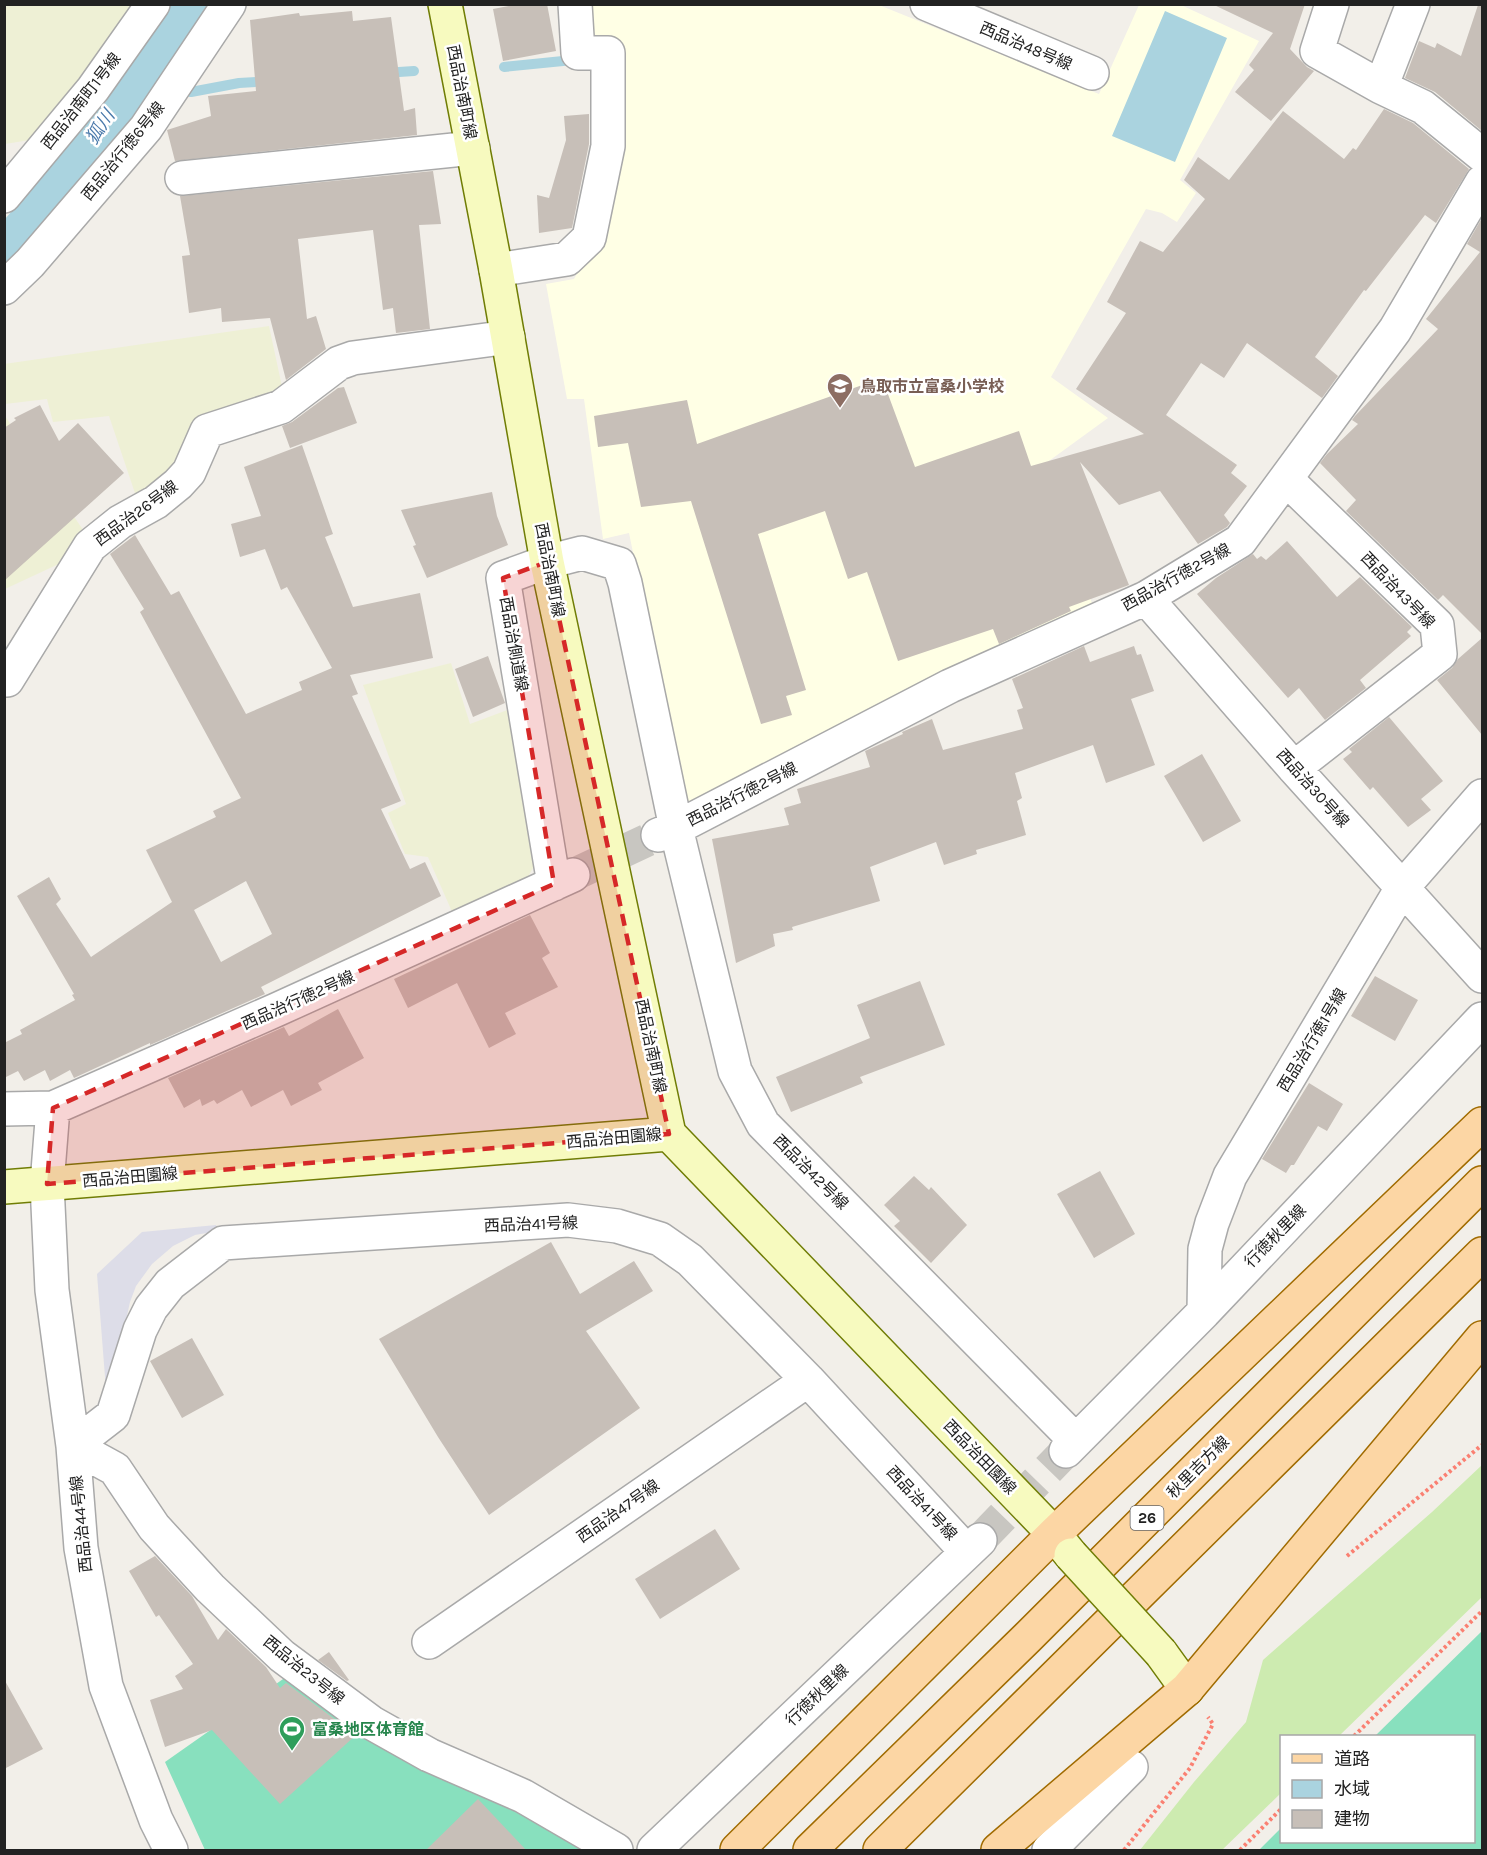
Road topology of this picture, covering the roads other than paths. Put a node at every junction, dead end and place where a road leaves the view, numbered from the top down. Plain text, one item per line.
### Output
1 (153, 4) edge
2 (229, 4) edge
3 (445, 4) edge
4 (575, 4) edge
5 (927, 4) edge
6 (1332, 4) edge
7 (1413, 4) edge
8 (1092, 74) dead end
9 (1381, 87) junction
10 (473, 148) junction
11 (1482, 155) edge
12 (182, 178) dead end
13 (1482, 182) edge
14 (4, 196) edge
15 (496, 270) junction
16 (4, 288) edge
17 (508, 337) junction
18 (1286, 479) junction
19 (547, 562) junction
20 (1146, 598) junction
21 (4, 679) edge
22 (1294, 768) junction
23 (1482, 796) edge
24 (667, 831) junction
25 (564, 879) joint
26 (1402, 888) junction
27 (1482, 976) edge
28 (1482, 1019) edge
29 (53, 1108) junction
30 (4, 1110) edge
31 (1482, 1124) edge
32 (669, 1134) junction
33 (1482, 1183) edge
34 (47, 1184) junction
35 (4, 1187) edge
36 (1482, 1254) edge
37 (1204, 1312) junction
38 (1482, 1338) edge
39 (808, 1380) junction
40 (73, 1446) junction
41 (1071, 1446) joint
42 (1063, 1544) junction
43 (974, 1546) joint
44 (429, 1642) dead end
45 (1187, 1689) junction
46 (1131, 1767) dead end
47 (171, 1851) edge
48 (616, 1851) edge
49 (654, 1851) edge
50 (737, 1851) edge
51 (810, 1851) edge
52 (880, 1851) edge
53 (998, 1851) edge
54 (1049, 1851) edge

1 - 14 street, 西品治南町1号線
2 - 16 street, 西品治行徳6号線
3 - 10 street, 西品治南町線
4 - 15 street
5 - 8 street, 西品治48号線
6 - 9 street
7 - 9 street
9 - 11 street
10 - 12 street
10 - 15 street, 西品治南町線
13 - 18 street, 西品治行徳2号線
15 - 17 street, 西品治南町線
17 - 19 street, 西品治南町線
17 - 21 street, 西品治26号線
18 - 20 street, 西品治行徳2号線
18 - 22 street, 西品治43号線
19 - 24 street, 西品治側道線
19 - 25 street, 西品治側道線
19 - 32 street, 西品治南町線
20 - 22 street, 西品治30号線
20 - 24 street, 西品治行徳2号線
22 - 26 street, 西品治30号線
23 - 26 street, 西品治行徳1号線
24 - 41 street, 西品治42号線
25 - 29 street, 西品治行徳2号線
26 - 27 street, 西品治30号線
26 - 37 street, 西品治行徳1号線
28 - 37 street, 行徳秋里線
29 - 30 street
29 - 34 street, 西品治44号線
31 - 42 main road
32 - 34 street, 西品治田園線
32 - 42 street, 西品治田園線
33 - 51 main road, 秋里吉方線 / 26
34 - 35 street, 西品治田園線
34 - 40 street, 西品治44号線
36 - 52 main road
37 - 41 street, 行徳秋里線
38 - 45 main road
39 - 40 street, 西品治41号線
39 - 43 street, 西品治41号線
39 - 44 street, 西品治47号線
40 - 47 street, 西品治44号線
40 - 48 street, 西品治23号線
42 - 45 street, 西品治田園線, bridge
42 - 50 main road
43 - 49 street, 行徳秋里線
45 - 53 main road
46 - 54 street

